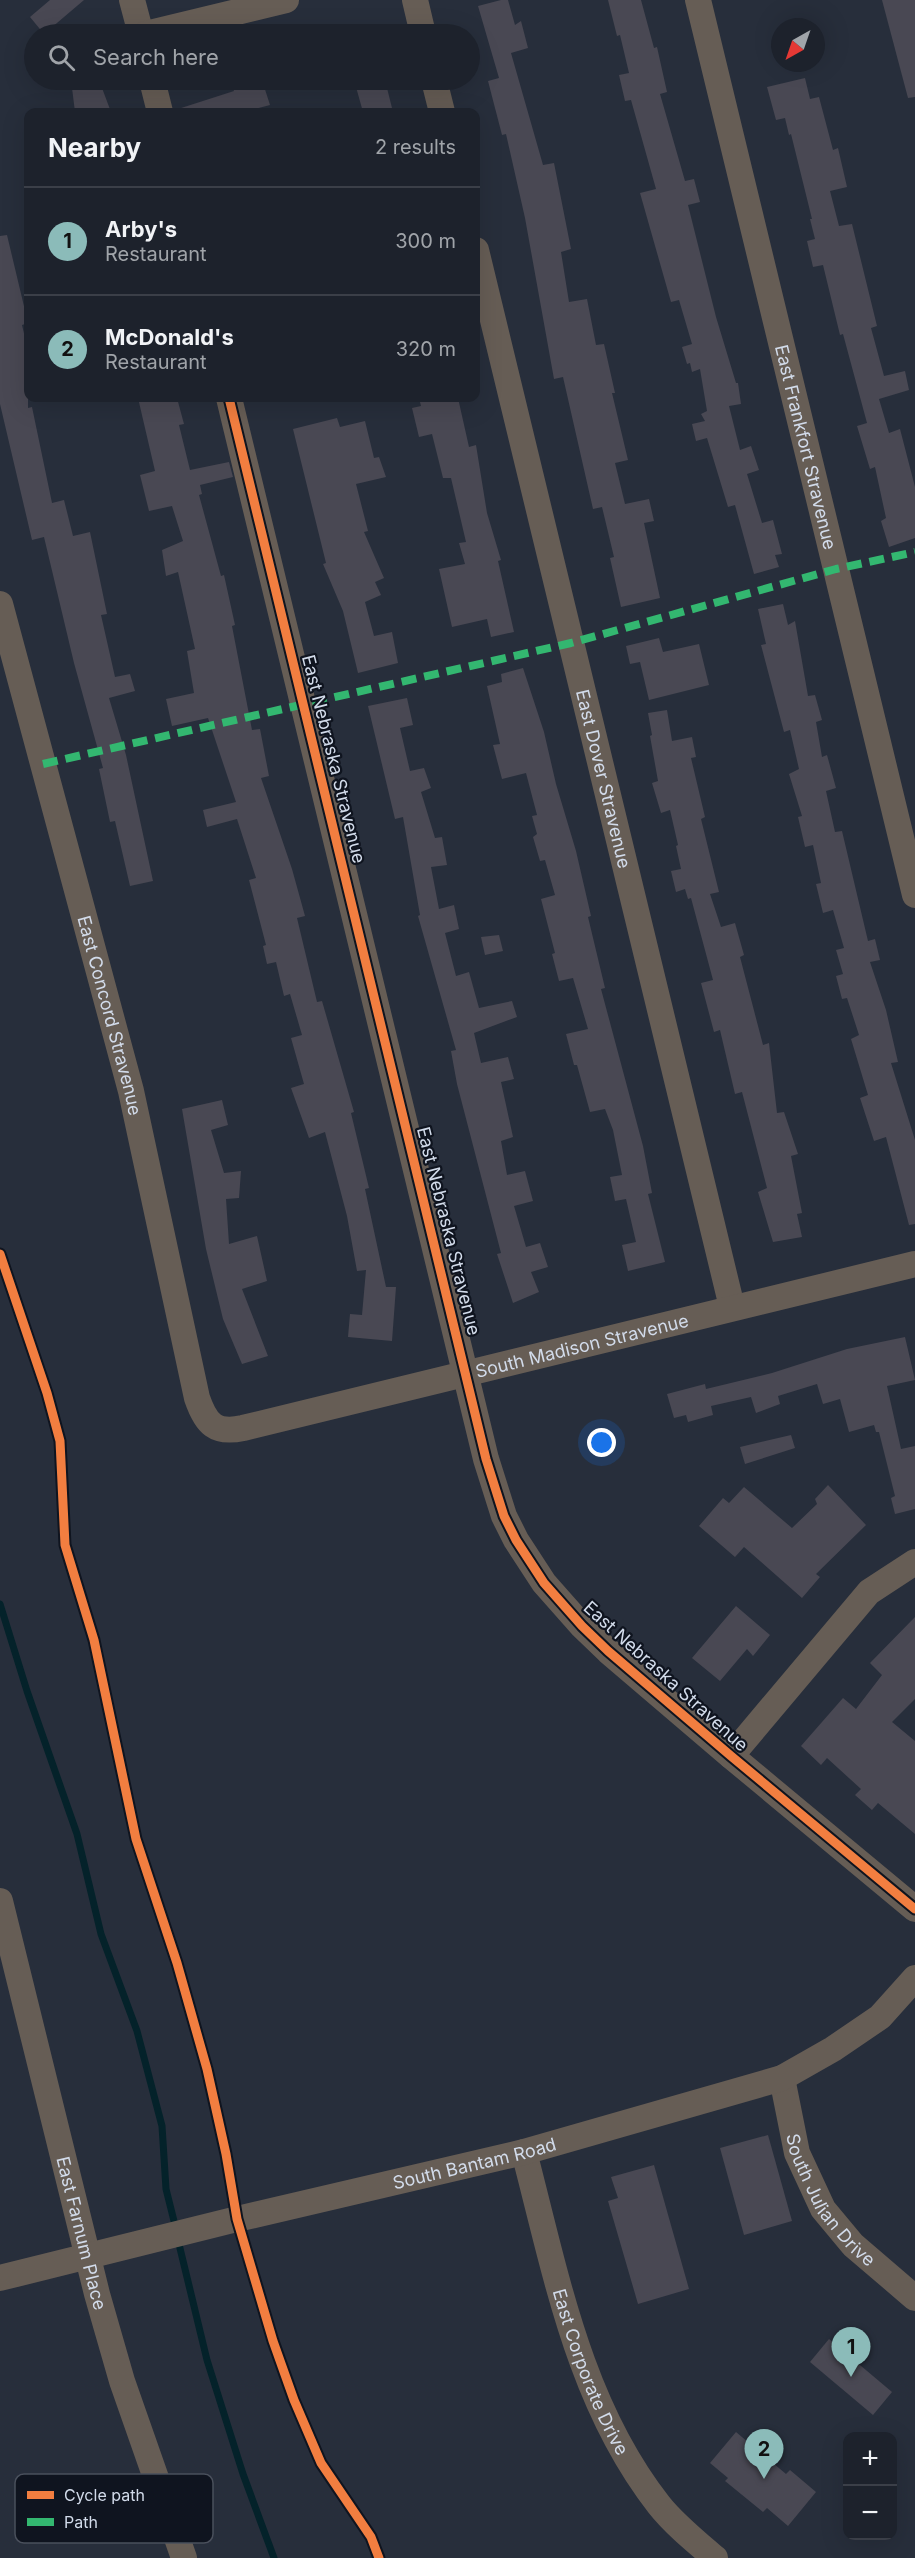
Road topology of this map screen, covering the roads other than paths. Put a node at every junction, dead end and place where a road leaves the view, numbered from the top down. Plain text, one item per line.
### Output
1 (132, 0) edge
2 (286, 0) edge
3 (415, 0) edge
4 (698, 0) edge
5 (138, 24) edge
6 (187, 24) edge
7 (421, 24) edge
8 (154, 90) edge
9 (436, 90) edge
10 (159, 108) edge
11 (441, 108) edge
12 (480, 267) edge
13 (230, 402) edge
14 (0, 604) edge
15 (915, 895) edge
16 (915, 1264) edge
17 (732, 1307) junction
18 (466, 1372) junction
19 (215, 1426) joint
20 (915, 1562) edge
21 (731, 1756) junction
22 (0, 1901) edge
23 (915, 1909) edge
24 (915, 1978) edge
25 (782, 2078) junction
26 (524, 2152) junction
27 (89, 2257) junction
28 (0, 2278) edge
29 (915, 2298) edge
30 (155, 2474) edge
31 (179, 2543) edge
32 (184, 2558) edge
33 (715, 2558) edge

1 - 5 street
2 - 6 street
3 - 7 street
4 - 15 street, East Frankfort Stravenue
8 - 10 street
9 - 11 street
12 - 17 street, East Dover Stravenue
13 - 18 street, East Nebraska Stravenue
14 - 19 street, East Concord Stravenue
16 - 17 street, South Madison Stravenue
17 - 18 street, South Madison Stravenue
18 - 19 street, South Madison Stravenue
18 - 21 street, East Nebraska Stravenue
20 - 21 street
21 - 23 street, East Nebraska Stravenue
22 - 27 street, East Farnum Place
24 - 25 street, South Bantam Road
25 - 26 street, South Bantam Road
25 - 29 street, South Julian Drive
26 - 27 street, South Bantam Road
26 - 33 street, East Corporate Drive
27 - 28 street, South Bantam Road
27 - 30 street, East Farnum Place
31 - 32 street, East Farnum Place

